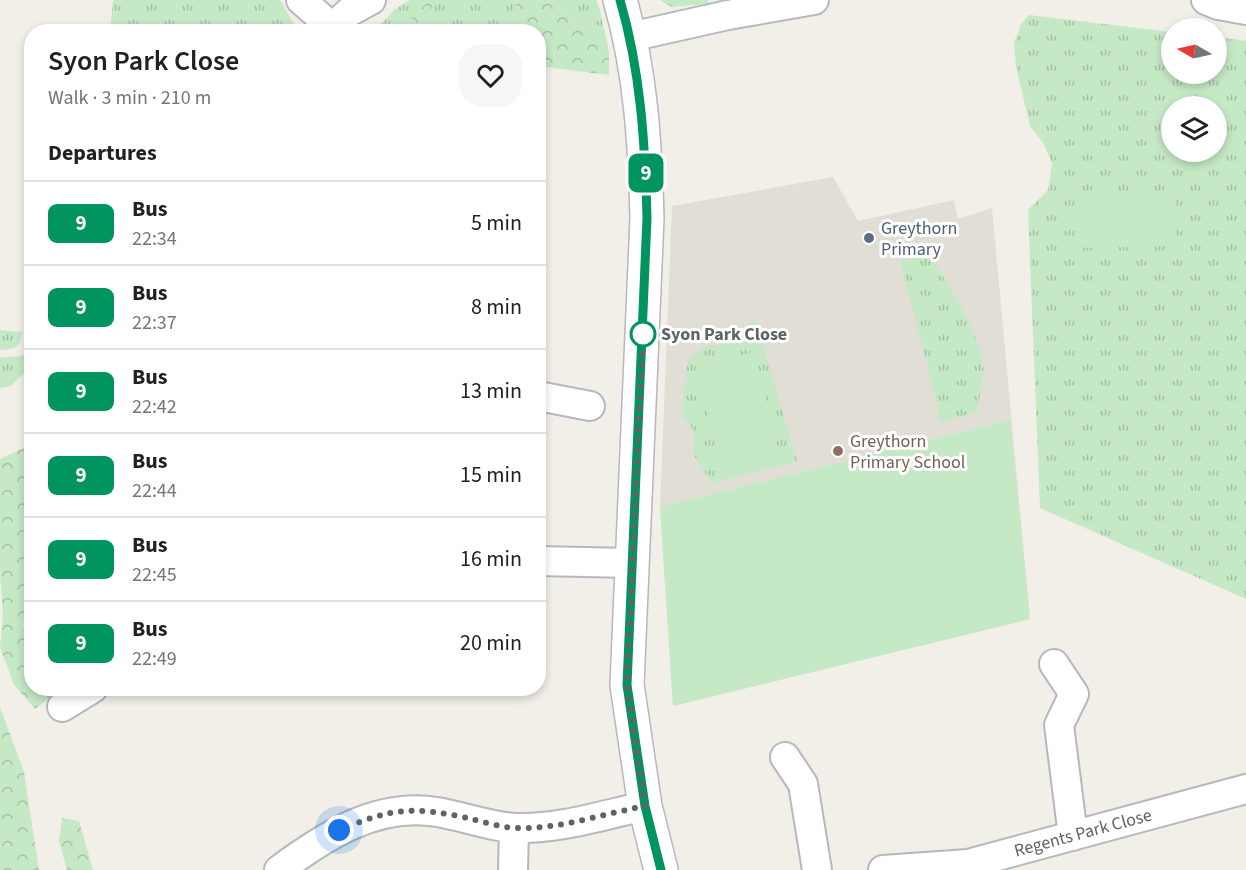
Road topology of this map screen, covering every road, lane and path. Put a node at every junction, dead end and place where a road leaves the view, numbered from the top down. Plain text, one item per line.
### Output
1 (301, 0) edge
2 (371, 0) edge
3 (620, 0) edge
4 (814, 0) edge
5 (1206, 0) edge
6 (1246, 10) edge
7 (328, 24) edge
8 (337, 24) edge
9 (630, 37) junction
10 (546, 399) edge
11 (580, 412) dead end
12 (546, 561) edge
13 (631, 563) junction
14 (1054, 664) dead end
15 (80, 696) edge
16 (62, 707) dead end
17 (785, 757) dead end
18 (1246, 789) edge
19 (645, 806) junction
20 (514, 828) junction
21 (1073, 837) junction
22 (279, 870) edge
23 (513, 870) edge
24 (661, 870) edge
25 (817, 870) edge
26 (883, 870) edge

1 - 7 street
2 - 8 street
3 - 9 street
4 - 9 street
5 - 6 street
9 - 13 street
10 - 11 street
12 - 13 street
13 - 19 street
14 - 21 street
15 - 16 street
17 - 25 street
18 - 21 street, Regents Park Close
19 - 20 street
19 - 24 street
20 - 22 street
20 - 23 street
21 - 26 street, Regents Park Close

